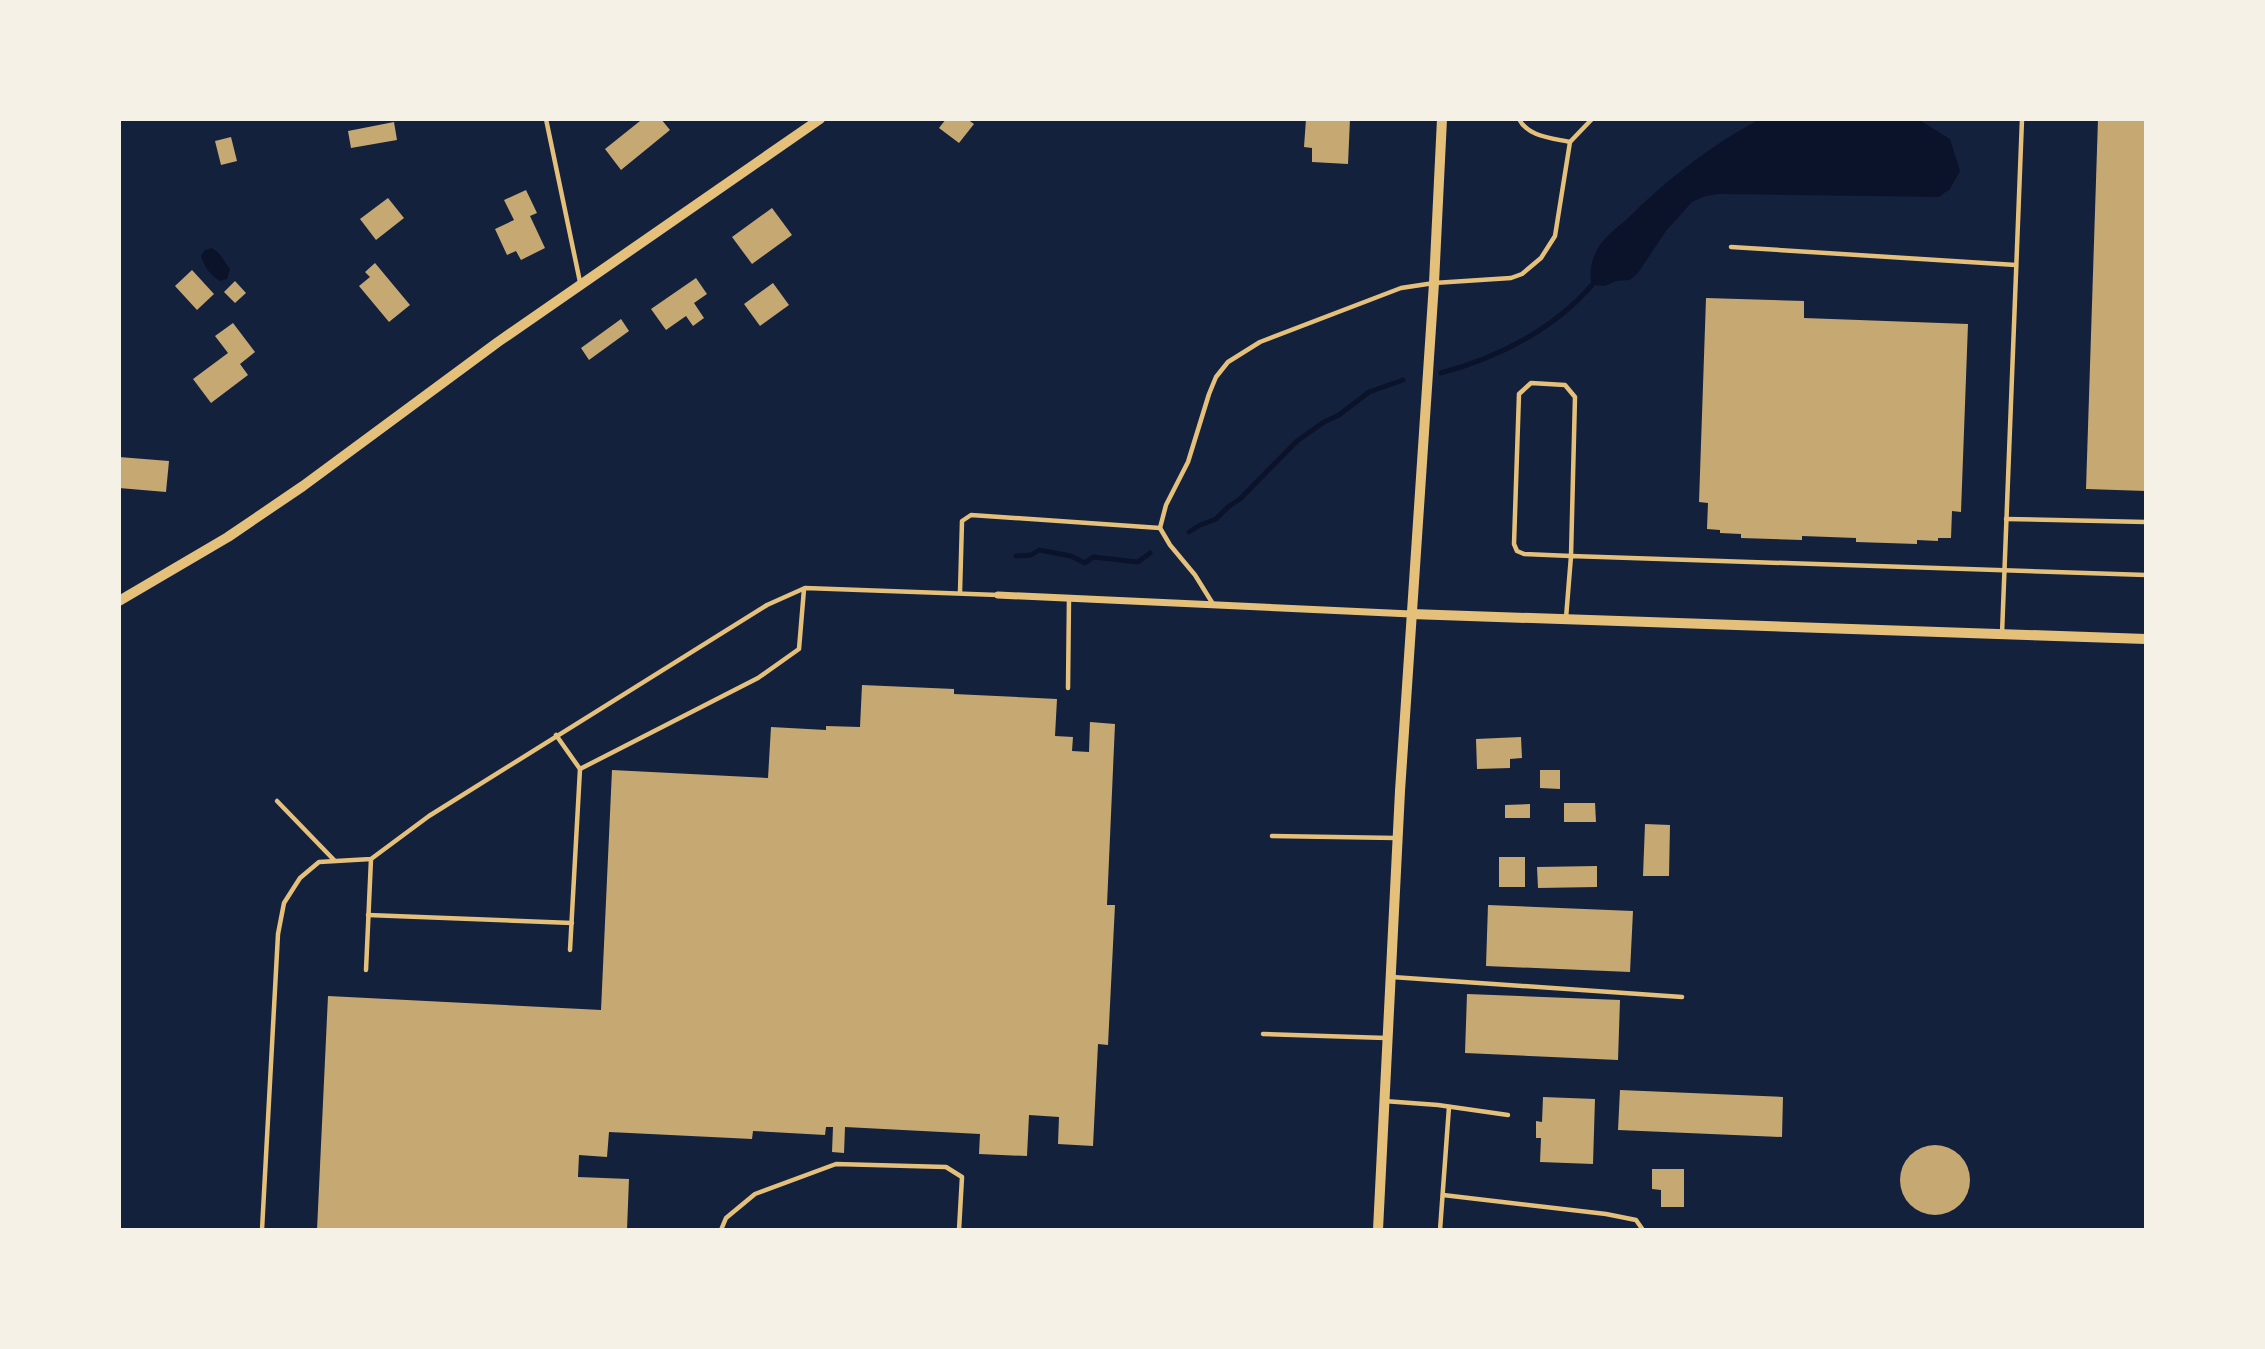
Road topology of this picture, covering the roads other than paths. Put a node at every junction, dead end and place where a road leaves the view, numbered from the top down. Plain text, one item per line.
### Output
1 (546, 119) edge
2 (820, 119) edge
3 (1442, 119) edge
4 (1519, 119) edge
5 (1592, 119) edge
6 (2022, 119) edge
7 (1570, 142) junction
8 (1731, 247) dead end
9 (2016, 265) junction
10 (581, 283) junction
11 (1434, 283) junction
12 (2006, 519) junction
13 (2146, 522) edge
14 (1160, 528) junction
15 (1571, 556) junction
16 (2004, 571) junction
17 (2146, 575) edge
18 (804, 588) junction
19 (960, 592) junction
20 (998, 595) joint
21 (1069, 598) junction
22 (119, 601) edge
23 (1213, 605) junction
24 (1411, 614) junction
25 (1566, 619) junction
26 (2002, 635) junction
27 (2146, 639) edge
28 (1068, 688) dead end
29 (556, 735) junction
30 (580, 769) junction
31 (277, 801) dead end
32 (1272, 836) dead end
33 (1397, 838) junction
34 (371, 859) junction
35 (335, 861) junction
36 (368, 915) junction
37 (572, 923) junction
38 (570, 950) dead end
39 (366, 970) dead end
40 (1391, 977) junction
41 (1682, 997) dead end
42 (1263, 1034) dead end
43 (1387, 1038) junction
44 (1383, 1101) junction
45 (1449, 1107) junction
46 (1508, 1115) dead end
47 (1443, 1195) junction
48 (262, 1230) edge
49 (722, 1230) edge
50 (960, 1230) edge
51 (1378, 1230) edge
52 (1440, 1230) edge
53 (1643, 1230) edge

1 - 10 lane
2 - 10 street
3 - 11 street
4 - 7 lane
5 - 7 lane
6 - 9 lane
7 - 11 lane
8 - 9 lane
9 - 12 lane
10 - 22 street
11 - 14 lane
11 - 24 street
12 - 13 lane
12 - 16 lane
14 - 19 lane
14 - 23 lane
15 - 15 lane
15 - 16 lane
15 - 25 lane
16 - 17 lane
16 - 26 lane
18 - 19 lane
18 - 29 lane
18 - 30 lane
19 - 20 lane
20 - 21 street
21 - 23 street
21 - 28 lane
23 - 24 street
24 - 25 street
24 - 33 street
25 - 26 street
26 - 27 street
29 - 30 lane
29 - 34 lane
30 - 37 lane
31 - 35 lane
32 - 33 lane
33 - 40 street
34 - 35 lane
34 - 36 lane
35 - 48 lane
36 - 37 lane
36 - 39 lane
37 - 38 lane
40 - 41 lane
40 - 43 street
42 - 43 lane
43 - 44 street
44 - 45 lane
44 - 51 street
45 - 46 lane
45 - 47 lane
47 - 52 lane
47 - 53 lane
49 - 50 lane

